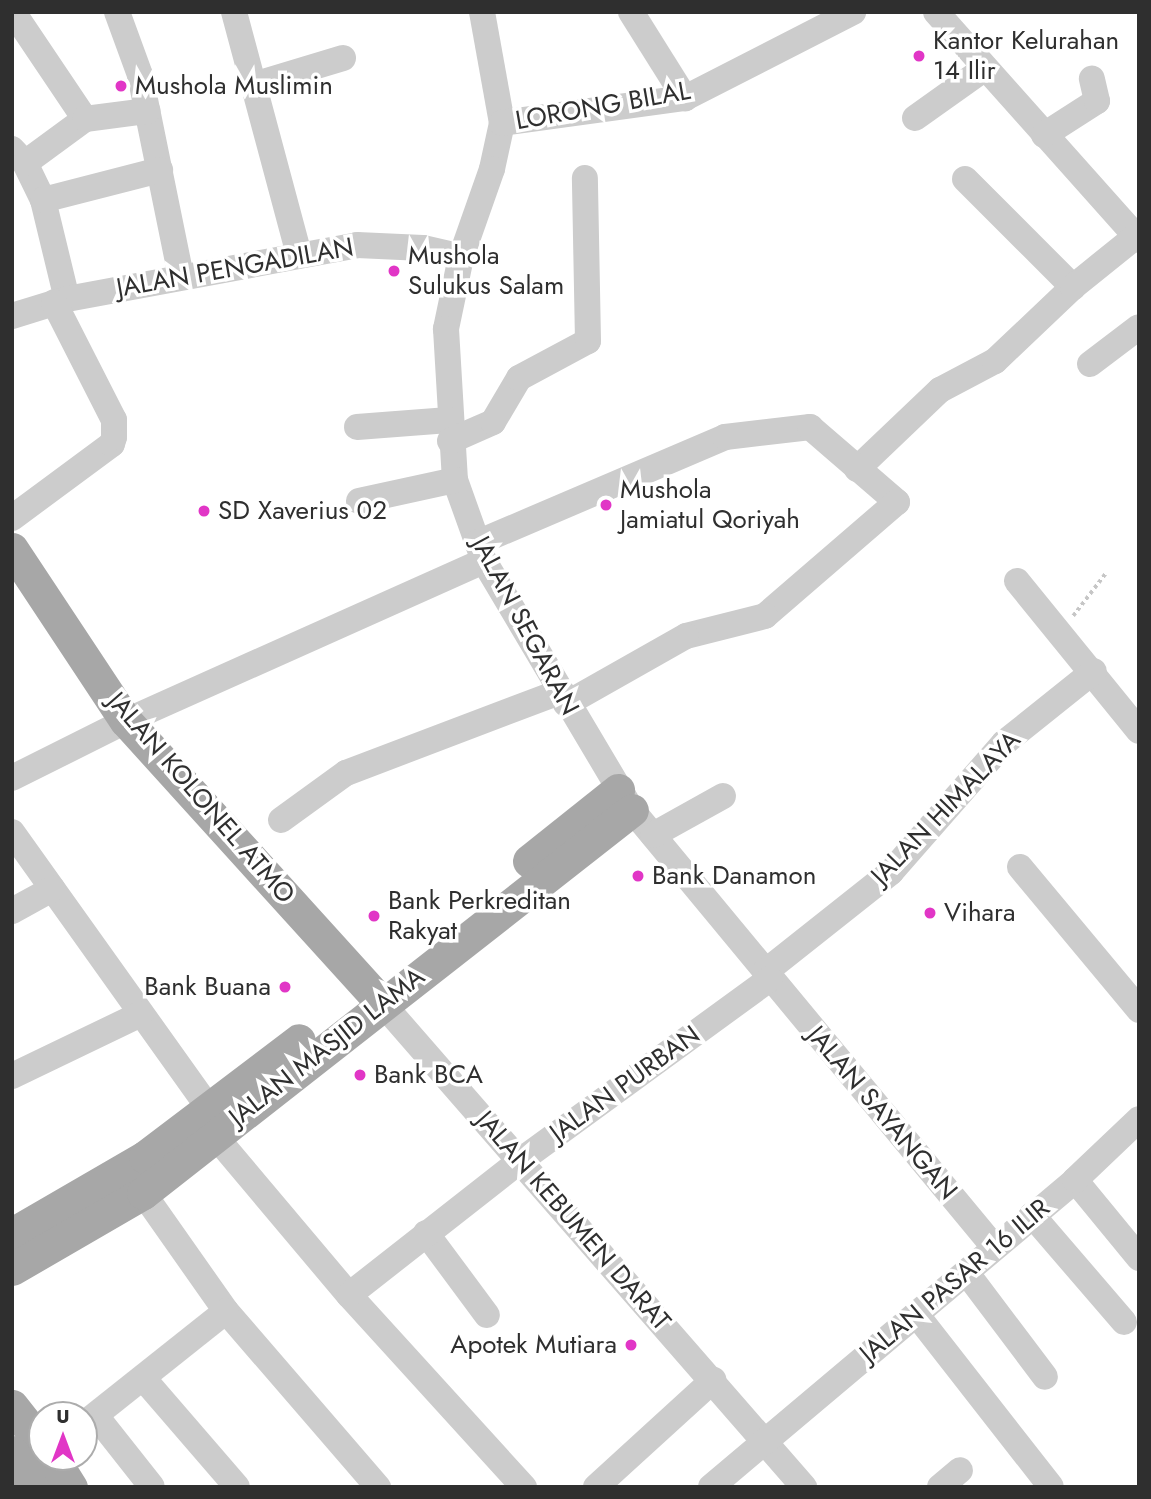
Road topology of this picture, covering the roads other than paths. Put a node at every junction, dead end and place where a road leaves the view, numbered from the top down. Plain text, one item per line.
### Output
1 (117, 12) edge
2 (234, 12) edge
3 (482, 12) edge
4 (631, 12) edge
5 (853, 12) edge
6 (936, 12) edge
7 (27, 17) edge
8 (343, 58) dead end
9 (985, 68) junction
10 (1092, 79) dead end
11 (253, 85) junction
12 (685, 98) junction
13 (147, 111) junction
14 (915, 118) dead end
15 (85, 119) junction
16 (502, 123) junction
17 (1044, 135) junction
18 (19, 156) edge
19 (160, 170) junction
20 (585, 178) dead end
21 (965, 179) dead end
22 (43, 200) junction
23 (1137, 238) edge
24 (299, 255) junction
25 (461, 257) junction
26 (181, 277) junction
27 (1073, 287) junction
28 (60, 301) junction
29 (12, 316) edge
30 (1139, 327) edge
31 (1090, 364) dead end
32 (357, 428) dead end
33 (449, 431) junction
34 (857, 469) junction
35 (455, 480) junction
36 (359, 500) dead end
37 (12, 518) edge
38 (12, 549) edge
39 (480, 552) junction
40 (1017, 582) dead end
41 (1094, 671) junction
42 (562, 698) junction
43 (126, 721) junction
44 (1139, 730) edge
45 (12, 778) edge
46 (723, 796) dead end
47 (625, 800) junction
48 (281, 820) dead end
49 (12, 832) edge
50 (653, 835) junction
51 (1020, 867) dead end
52 (52, 889) junction
53 (12, 911) edge
54 (767, 975) junction
55 (375, 995) junction
56 (1139, 1010) edge
57 (141, 1014) junction
58 (12, 1076) edge
59 (1139, 1119) edge
60 (212, 1122) junction
61 (520, 1161) junction
62 (1075, 1180) junction
63 (143, 1193) junction
64 (1032, 1215) junction
65 (426, 1233) junction
66 (12, 1234) edge
67 (994, 1247) junction
68 (1139, 1258) edge
69 (12, 1269) edge
70 (966, 1272) junction
71 (349, 1295) junction
72 (226, 1311) junction
73 (487, 1314) dead end
74 (916, 1314) junction
75 (1124, 1322) dead end
76 (1045, 1377) dead end
77 (143, 1378) junction
78 (713, 1380) junction
79 (12, 1406) edge
80 (98, 1414) edge
81 (28, 1426) edge
82 (98, 1429) edge
83 (767, 1440) junction
84 (12, 1452) edge
85 (60, 1471) edge
86 (35, 1487) edge
87 (71, 1487) edge
88 (152, 1487) edge
89 (237, 1487) edge
90 (377, 1487) edge
91 (524, 1487) edge
92 (596, 1487) edge
93 (711, 1487) edge
94 (804, 1487) edge
95 (1051, 1487) edge

1 - 13 street
2 - 11 street
3 - 16 street, JALAN SEGARAN
4 - 12 street
5 - 12 street, LORONG BILAL
6 - 9 street
7 - 15 street
8 - 11 street
9 - 14 street
9 - 17 street
10 - 17 street
11 - 24 street
12 - 16 street, LORONG BILAL
13 - 15 street
13 - 19 street
15 - 18 street
16 - 25 street, JALAN SEGARAN
17 - 23 street
18 - 22 street
19 - 22 street
19 - 26 street
20 - 33 street
21 - 27 street
22 - 28 street
23 - 27 street
24 - 25 street, JALAN PENGADILAN
24 - 26 street, JALAN PENGADILAN
25 - 33 street, JALAN SEGARAN
26 - 28 street, JALAN PENGADILAN
27 - 34 street
28 - 29 street, JALAN PENGADILAN
28 - 37 street
30 - 31 street
32 - 33 street
33 - 35 street, JALAN SEGARAN
34 - 39 street
34 - 42 street
35 - 36 street
35 - 39 street, JALAN SEGARAN
38 - 43 main road, JALAN KOLONEL ATMO
39 - 42 street, JALAN SEGARAN
39 - 43 street
40 - 41 street
41 - 44 street
41 - 54 street, JALAN HIMALAYA
42 - 47 street, JALAN SEGARAN
42 - 48 street
43 - 45 street
43 - 55 main road, JALAN KOLONEL ATMO
46 - 50 street
47 - 50 street, JALAN SEGARAN
47 - 55 main road, JALAN MASJID LAMA
49 - 52 street
50 - 54 street, JALAN SEGARAN
51 - 56 street
52 - 53 street
52 - 57 street
54 - 61 street, JALAN PURBAN
54 - 67 street, JALAN SAYANGAN
55 - 60 main road, JALAN MASJID LAMA
55 - 61 street, JALAN KEBUMEN DARAT
57 - 58 street
57 - 60 street
59 - 62 street, JALAN PASAR 16 ILIR
60 - 63 main road, JALAN MASJID LAMA
60 - 66 main road
60 - 71 street
61 - 65 street, JALAN PURBAN
61 - 78 street, JALAN KEBUMEN DARAT
62 - 64 street, JALAN PASAR 16 ILIR
62 - 68 street
63 - 69 main road, JALAN MASJID LAMA
63 - 72 street
64 - 67 street, JALAN PASAR 16 ILIR
64 - 75 street
65 - 71 street, JALAN PURBAN
65 - 73 street
67 - 70 street, JALAN PASAR 16 ILIR
70 - 74 street, JALAN PASAR 16 ILIR
70 - 76 street
71 - 91 street
72 - 77 street
72 - 90 street
74 - 83 street, JALAN PASAR 16 ILIR
74 - 95 street
77 - 80 street
77 - 89 street
78 - 83 street, JALAN KEBUMEN DARAT
78 - 92 street
79 - 81 main road
82 - 88 street
83 - 93 street, JALAN PASAR 16 ILIR
83 - 94 street, JALAN KEBUMEN DARAT
84 - 86 main road
85 - 87 main road

